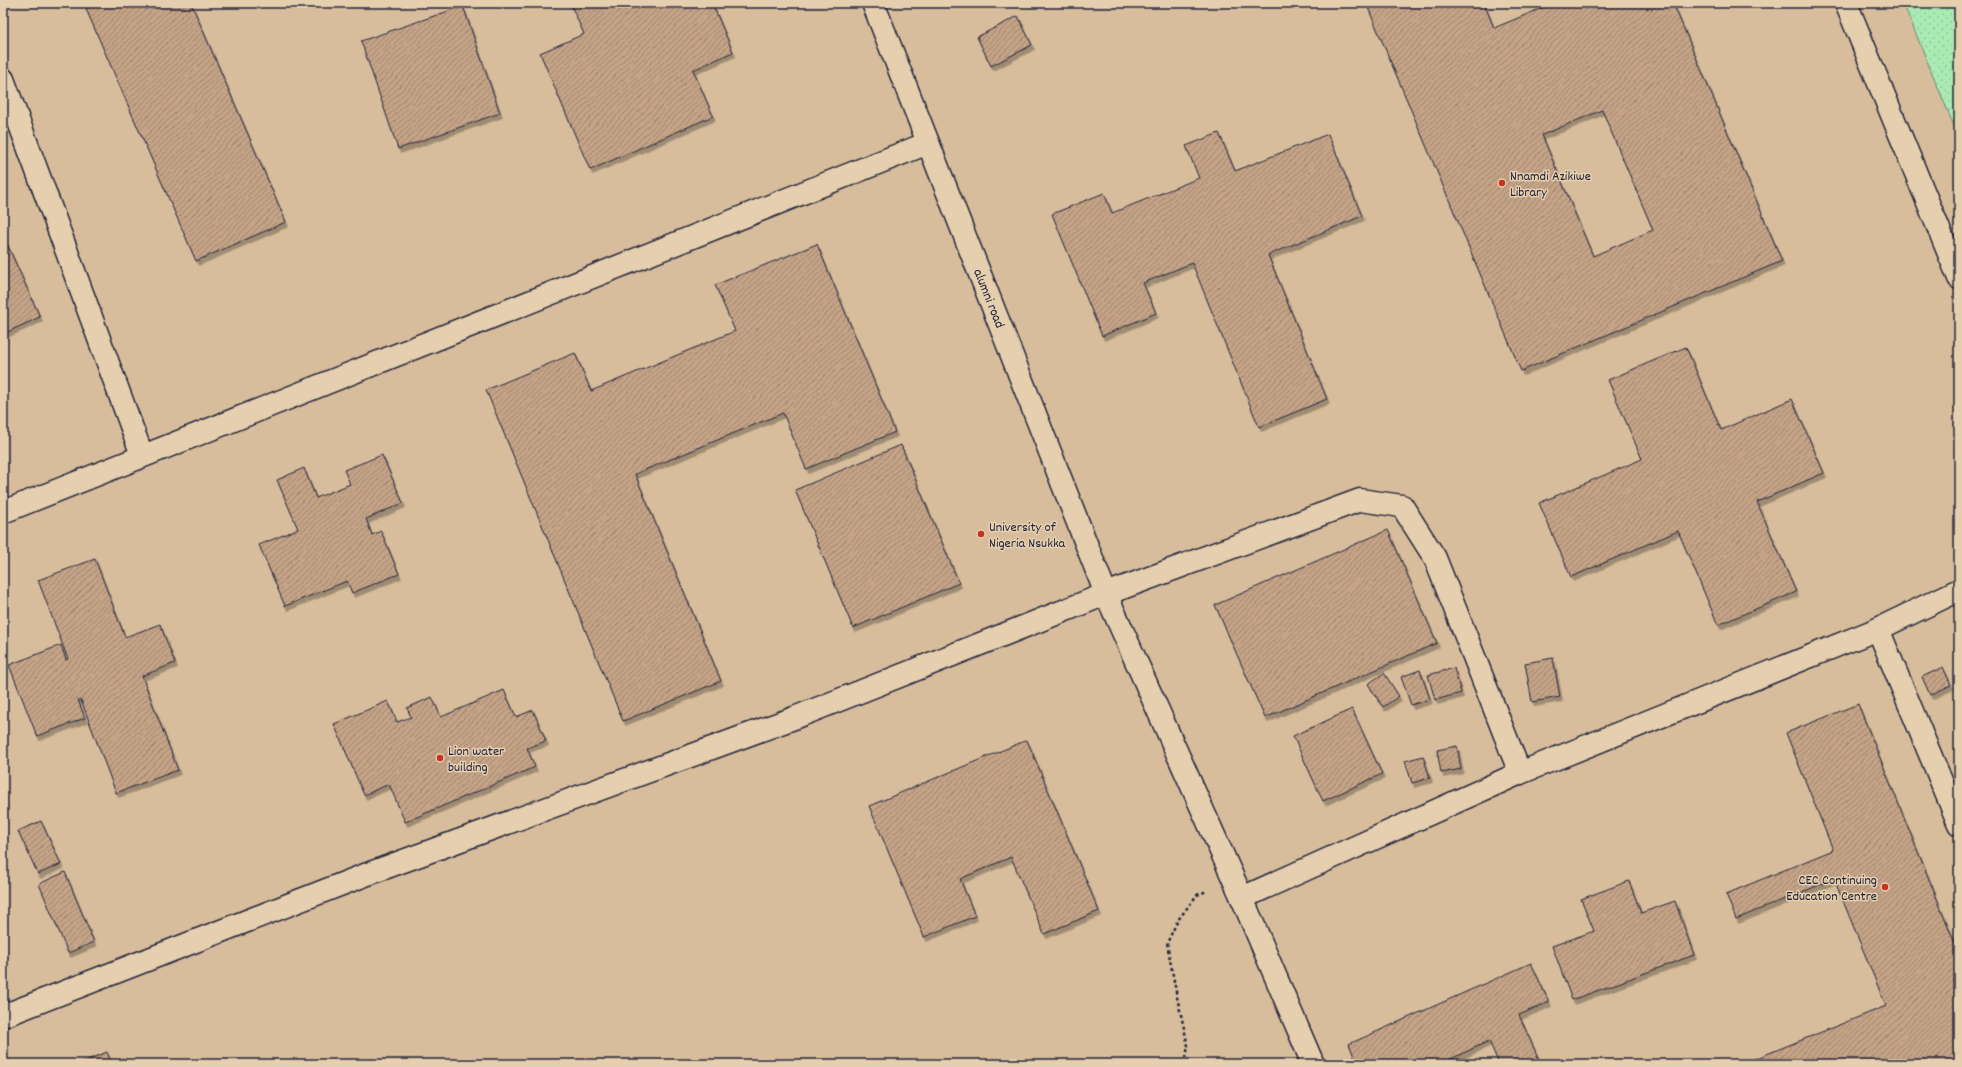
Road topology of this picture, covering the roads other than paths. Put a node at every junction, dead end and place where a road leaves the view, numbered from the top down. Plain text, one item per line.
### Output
1 (873, 3) edge
2 (1846, 3) edge
3 (3, 79) edge
4 (928, 143) junction
5 (1959, 278) edge
6 (142, 455) junction
7 (3, 512) edge
8 (1959, 590) edge
9 (1106, 594) junction
10 (1878, 629) junction
11 (1520, 773) junction
12 (1959, 824) edge
13 (1238, 889) junction
14 (3, 1016) edge
15 (1313, 1064) edge

1 - 4 street, alumni road
2 - 5 street
3 - 6 street
4 - 6 street
4 - 9 street, alumni road
6 - 7 street
8 - 10 street
9 - 11 street
9 - 13 street, alumni road
9 - 14 street
10 - 11 street
10 - 12 street
11 - 13 street
13 - 15 street, alumni road

